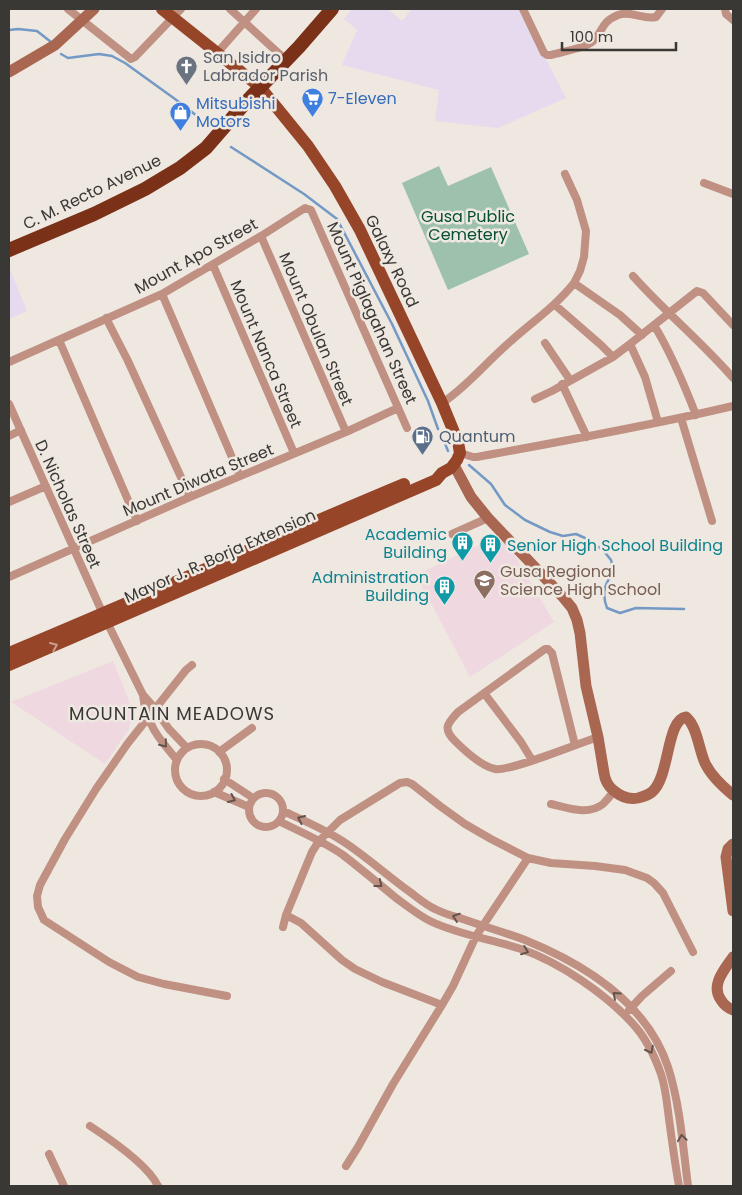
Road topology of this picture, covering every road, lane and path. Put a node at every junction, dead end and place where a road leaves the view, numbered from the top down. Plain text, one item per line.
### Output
1 (68, 9) edge
2 (94, 9) edge
3 (162, 9) edge
4 (230, 9) edge
5 (256, 9) edge
6 (523, 9) edge
7 (662, 9) edge
8 (725, 9) edge
9 (327, 11) edge
10 (177, 13) edge
11 (82, 20) junction
12 (733, 20) edge
13 (245, 21) junction
14 (217, 53) junction
15 (286, 60) junction
16 (9, 72) edge
17 (260, 87) junction
18 (565, 174) dead end
19 (704, 183) dead end
20 (733, 194) edge
21 (311, 210) joint
22 (261, 236) junction
23 (9, 250) edge
24 (212, 265) junction
25 (633, 276) dead end
26 (574, 283) junction
27 (162, 294) junction
28 (555, 305) junction
29 (669, 312) junction
30 (106, 318) junction
31 (654, 325) junction
32 (733, 325) edge
33 (642, 335) junction
34 (59, 340) junction
35 (545, 343) dead end
36 (630, 344) junction
37 (613, 357) junction
38 (9, 362) edge
39 (733, 378) edge
40 (566, 382) junction
41 (535, 399) dead end
42 (442, 403) junction
43 (9, 404) edge
44 (733, 406) edge
45 (398, 408) junction
46 (696, 415) junction
47 (681, 418) junction
48 (658, 422) junction
49 (407, 428) dead end
50 (21, 430) junction
51 (346, 432) junction
52 (9, 436) edge
53 (587, 437) junction
54 (294, 453) junction
55 (457, 459) junction
56 (240, 476) junction
57 (46, 486) junction
58 (190, 497) junction
59 (9, 502) edge
60 (488, 518) junction
61 (136, 521) junction
62 (712, 521) dead end
63 (452, 534) dead end
64 (73, 549) junction
65 (9, 576) edge
66 (105, 618) junction
67 (9, 653) edge
68 (9, 665) edge
69 (192, 665) dead end
70 (484, 693) junction
71 (143, 695) junction
72 (156, 710) junction
73 (148, 718) junction
74 (252, 728) dead end
75 (598, 736) junction
76 (575, 745) junction
77 (187, 748) junction
78 (219, 752) junction
79 (177, 760) junction
80 (532, 760) junction
81 (224, 779) junction
82 (614, 791) junction
83 (214, 792) junction
84 (733, 795) edge
85 (253, 798) junction
86 (551, 804) dead end
87 (249, 807) junction
88 (283, 811) junction
89 (279, 821) junction
90 (328, 832) junction
91 (319, 841) junction
92 (733, 844) edge
93 (528, 858) junction
94 (733, 911) edge
95 (286, 915) junction
96 (483, 926) junction
97 (283, 927) dead end
98 (476, 936) junction
99 (693, 952) dead end
100 (733, 957) edge
101 (672, 971) dead end
102 (227, 996) dead end
103 (442, 1005) junction
104 (632, 1008) junction
105 (733, 1010) edge
106 (625, 1016) junction
107 (678, 1116) junction
108 (668, 1118) junction
109 (90, 1126) dead end
110 (49, 1154) dead end
111 (346, 1166) dead end
112 (64, 1186) edge
113 (158, 1186) edge
114 (679, 1186) edge
115 (688, 1186) edge

1 - 11 street
2 - 11 main road
3 - 10 main road, Galaxy Road
4 - 13 street
5 - 13 street
6 - 7 street
8 - 12 street
9 - 15 highway, C. M. Recto Avenue
10 - 11 street
10 - 14 main road, Galaxy Road
11 - 16 main road
13 - 14 street
13 - 15 street
14 - 17 main road, Galaxy Road
15 - 17 highway, C. M. Recto Avenue
17 - 23 highway, C. M. Recto Avenue
17 - 42 main road, Galaxy Road
18 - 26 street
19 - 20 street
21 - 22 street, Mount Apo Street
21 - 45 street, Mount Piglagahan Street
22 - 24 street, Mount Apo Street
22 - 51 street, Mount Obulan Street
24 - 27 street, Mount Apo Street
24 - 54 street, Mount Nanca Street
25 - 29 street
26 - 28 street
26 - 33 street
27 - 30 street, Mount Apo Street
27 - 56 street
28 - 37 street
28 - 42 street
29 - 31 street
29 - 32 street
29 - 39 street
30 - 34 street, Mount Apo Street
30 - 58 street
31 - 33 street
31 - 46 street
33 - 36 street
34 - 38 street, Mount Apo Street
34 - 61 street
35 - 40 street
36 - 37 street
36 - 48 street
37 - 40 street
40 - 41 street
40 - 53 street
42 - 55 main road, Galaxy Road
43 - 50 street, D. Nicholas Street
44 - 46 street
45 - 49 street, Mount Piglagahan Street
45 - 51 street, Mount Diwata Street
46 - 47 street
47 - 48 street
47 - 62 street
48 - 53 street
50 - 52 street
50 - 57 street, D. Nicholas Street
51 - 54 street, Mount Diwata Street
53 - 55 street
54 - 56 street, Mount Diwata Street
55 - 60 main road
55 - 66 main road, Mayor J. R. Borja Extension
56 - 58 street, Mount Diwata Street
57 - 59 street
57 - 64 street, D. Nicholas Street
58 - 61 street, Mount Diwata Street
60 - 63 street
60 - 75 main road
61 - 64 street, Mount Diwata Street
64 - 65 street, Mount Diwata Street
64 - 66 street, D. Nicholas Street
66 - 67 main road, Mayor J. R. Borja Extension
68 -> 66 main road, Mayor J. R. Borja Extension
66 - 71 street, D. Nicholas Street
69 - 72 street
70 - 76 street
70 - 80 street
70 - 80 street
71 - 72 street
71 - 73 street
72 - 73 street
72 - 77 street
73 -> 79 street
73 - 102 street
74 - 78 street
75 - 76 street
75 - 82 main road
76 - 80 street
77 - 78 street
77 - 79 street
78 - 81 street
79 - 83 street
81 - 83 street
81 - 85 street
82 - 84 main road
82 - 86 street
83 -> 87 street
85 - 87 street
85 - 88 street
87 - 89 street
88 - 89 street
90 -> 88 street
89 - 91 street
90 - 91 street
90 - 93 street
96 -> 90 street
91 - 95 street
91 -> 98 street
92 - 94 main road
93 - 96 street
93 - 99 street
95 - 97 street
95 - 103 street
96 - 98 street
104 -> 96 street
98 - 103 street
98 -> 106 street
100 - 105 main road
101 - 104 street
103 - 111 street
104 - 106 street
104 - 107 street
106 -> 108 street
107 - 108 street
115 -> 107 street
108 - 114 street
109 - 113 street
110 - 112 street

